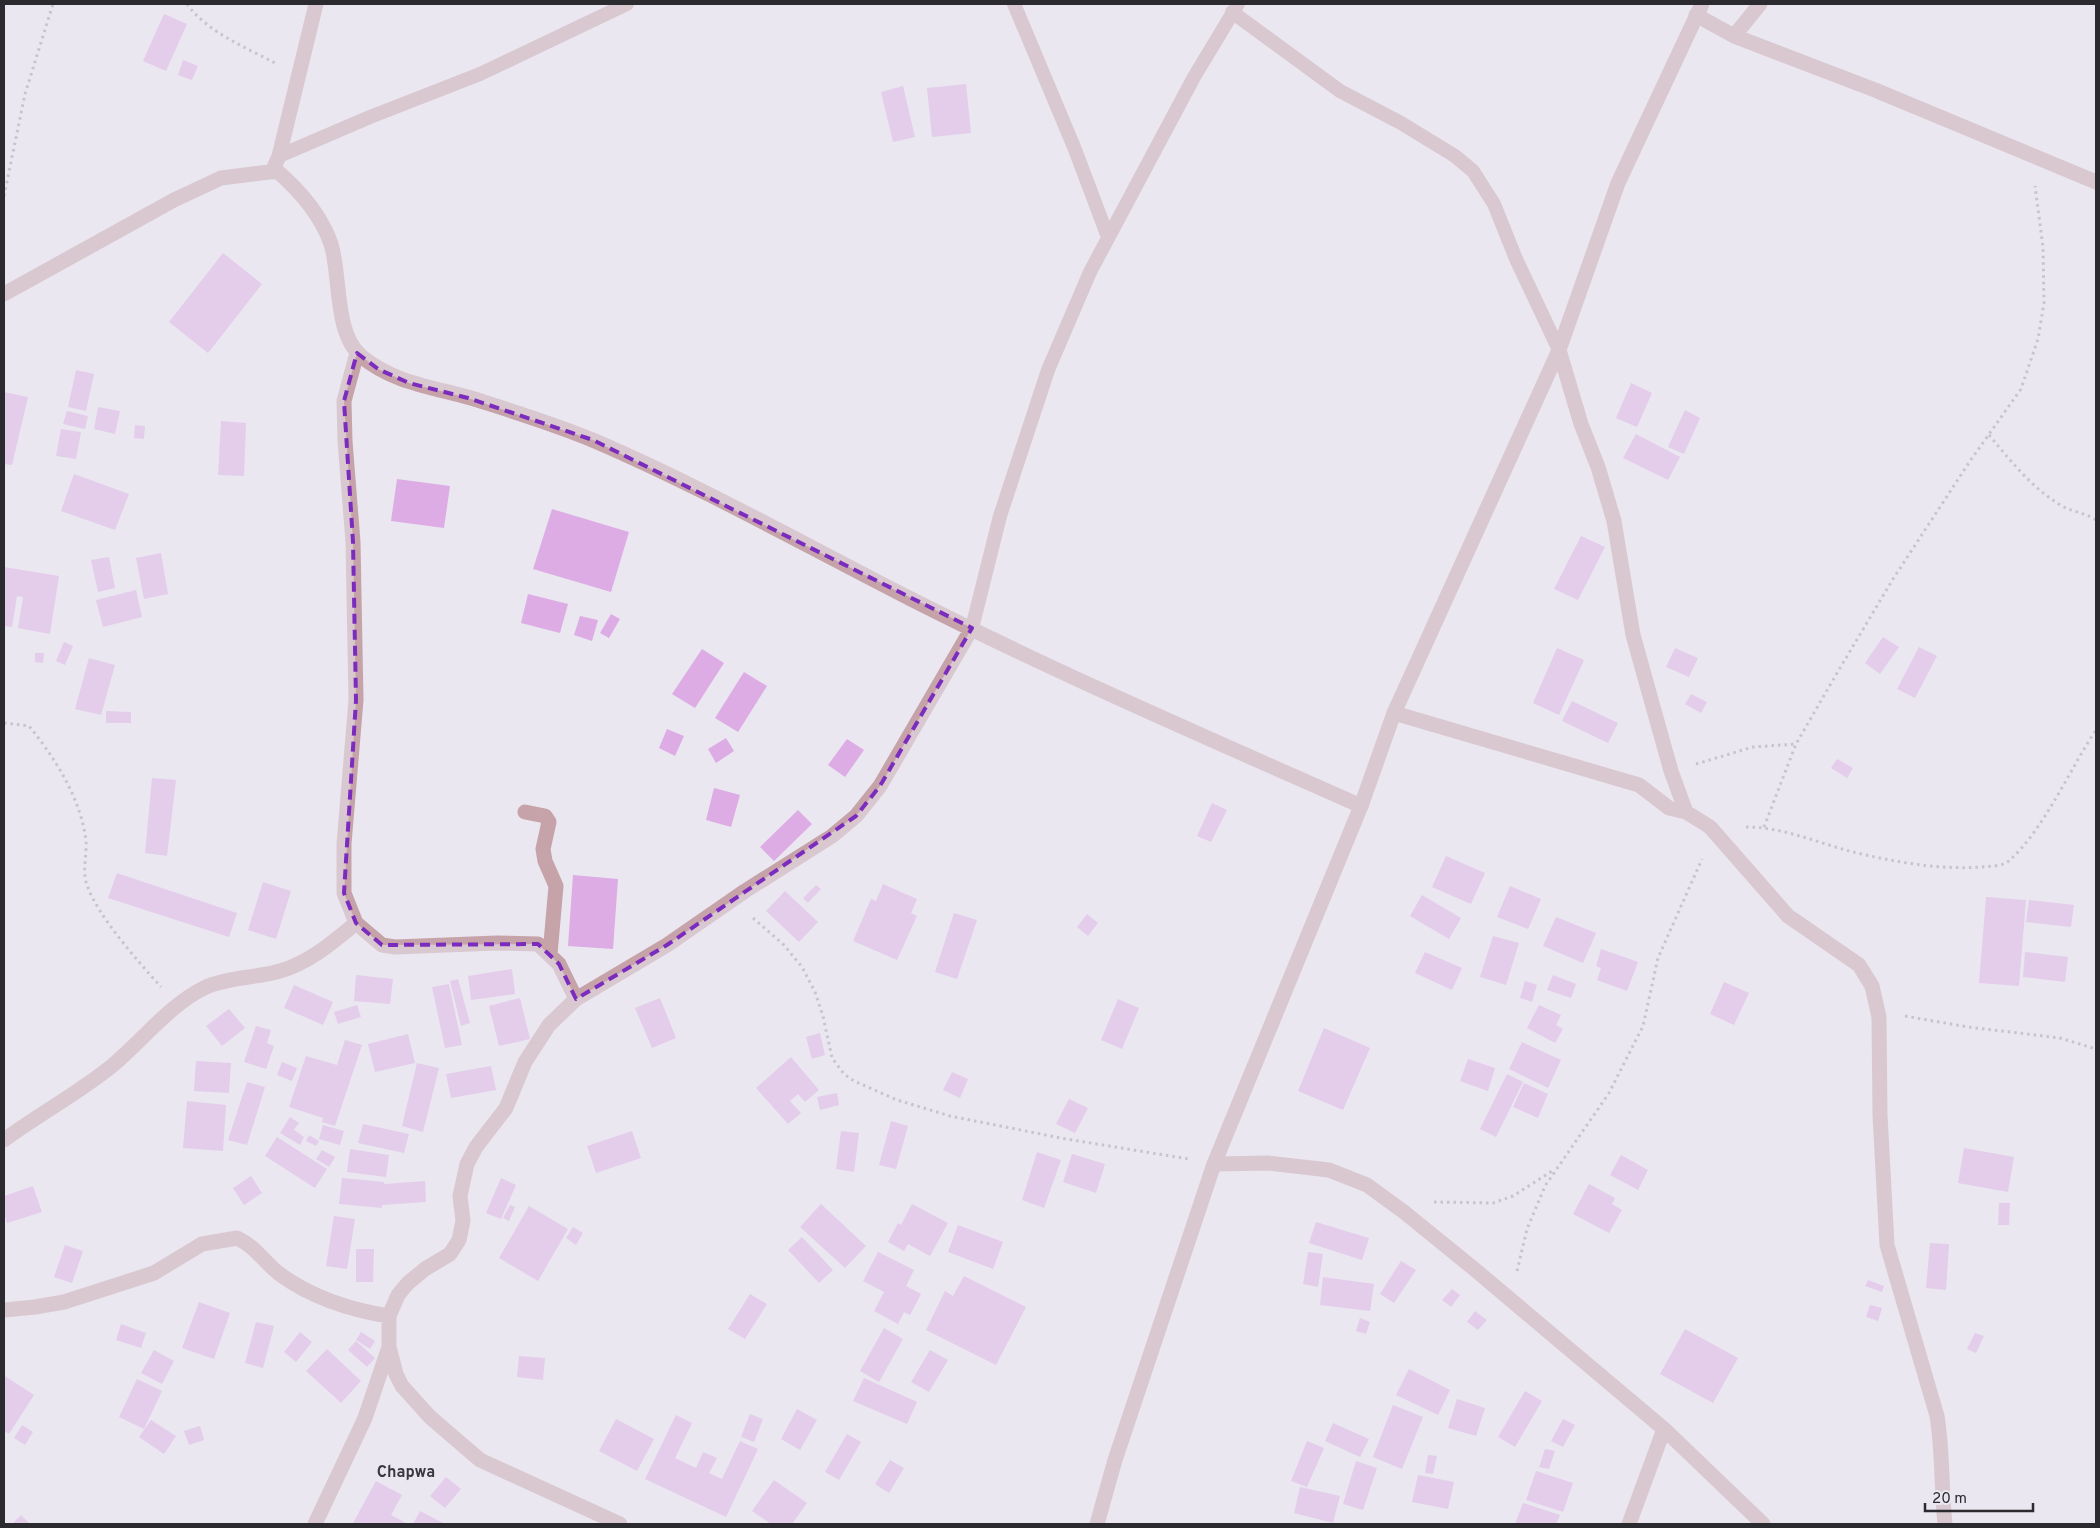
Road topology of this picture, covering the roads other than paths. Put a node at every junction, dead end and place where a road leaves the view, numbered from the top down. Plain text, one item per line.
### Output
1 (316, 4) edge
2 (627, 4) edge
3 (1014, 4) edge
4 (1760, 4) edge
5 (1235, 8) edge
6 (1699, 9) edge
7 (1734, 36) junction
8 (280, 156) junction
9 (272, 172) junction
10 (2096, 182) edge
11 (1108, 238) junction
12 (4, 294) edge
13 (1559, 350) junction
14 (358, 353) junction
15 (972, 628) junction
16 (1394, 713) junction
17 (1361, 806) junction
18 (525, 812) dead end
19 (1686, 812) junction
20 (356, 923) junction
21 (550, 954) junction
22 (576, 999) junction
23 (4, 1140) edge
24 (1214, 1164) junction
25 (4, 1310) edge
26 (389, 1316) junction
27 (389, 1347) junction
28 (1664, 1429) junction
29 (315, 1524) edge
30 (620, 1524) edge
31 (1097, 1524) edge
32 (1628, 1524) edge
33 (1763, 1524) edge
34 (1945, 1524) edge

1 - 8 street
2 - 8 lane
3 - 11 lane
4 - 7 street
5 - 11 lane
5 - 13 lane
6 - 7 street
6 - 13 street
7 - 10 street
8 - 9 street
9 - 12 street
9 - 14 street
11 - 15 lane
13 - 16 street
13 - 19 street
14 - 15 street
14 - 20 street
15 - 17 street
15 - 22 street
16 - 17 street
16 - 19 street
17 - 24 street
18 - 21 street
19 - 34 street
20 - 21 street
20 - 23 street
21 - 22 street
22 - 26 street
24 - 28 street
24 - 31 street
25 - 26 street
26 - 27 street
27 - 29 street
27 - 30 street
28 - 32 street
28 - 33 street

